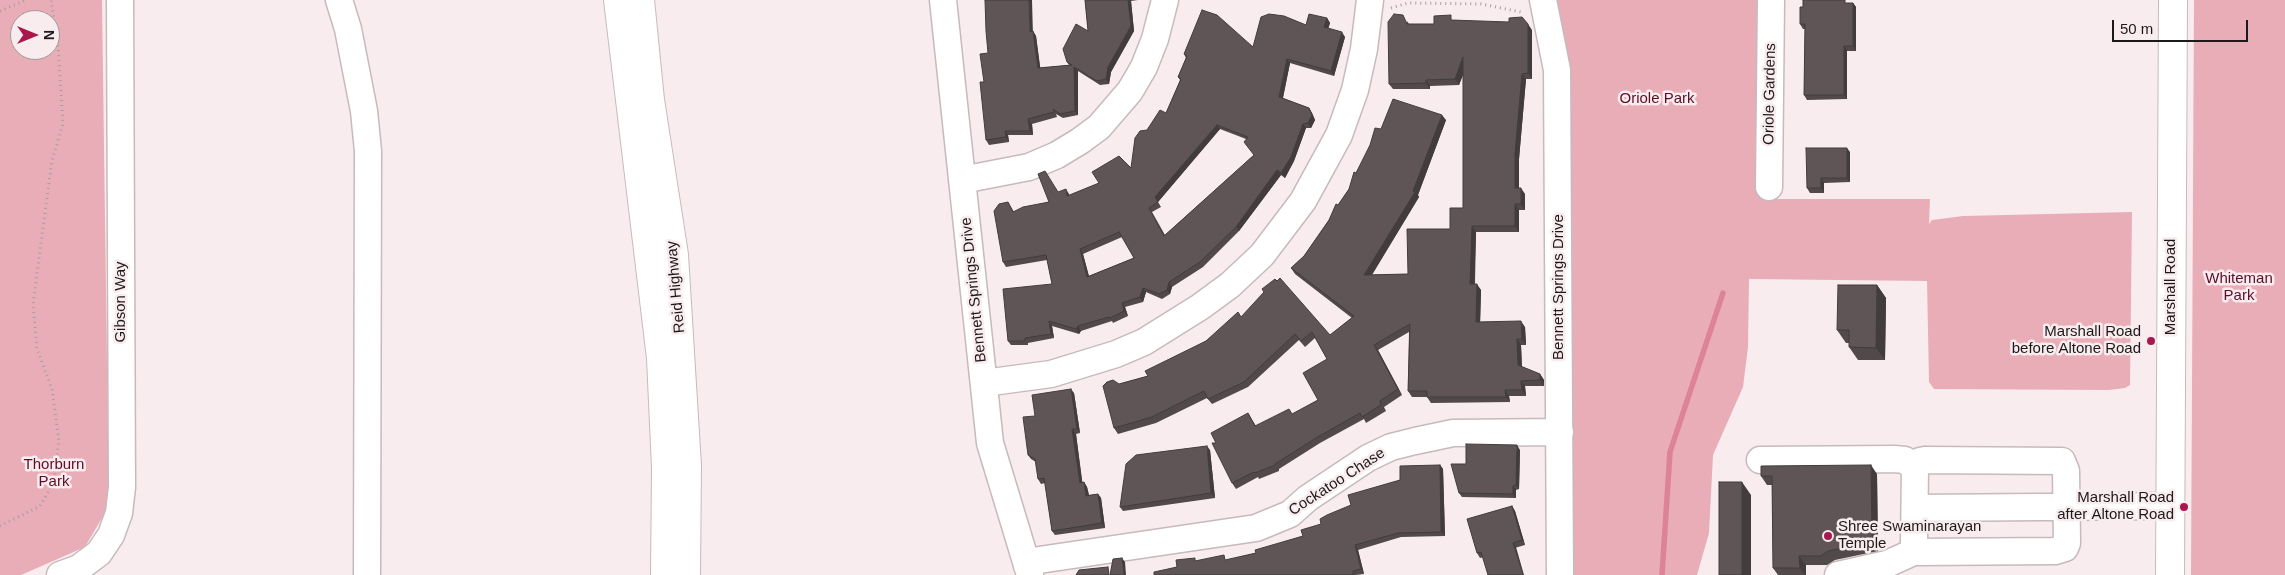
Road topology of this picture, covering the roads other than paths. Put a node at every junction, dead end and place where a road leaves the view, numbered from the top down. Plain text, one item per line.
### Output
1 (120, 0) edge
2 (339, 0) edge
3 (618, 0) edge
4 (640, 0) edge
5 (943, 0) edge
6 (1165, 0) edge
7 (1370, 0) edge
8 (1543, 0) edge
9 (1771, 0) edge
10 (2173, 0) edge
11 (962, 180) junction
12 (1769, 187) dead end
13 (984, 383) junction
14 (1560, 432) junction
15 (1760, 460) dead end
16 (1915, 468) junction
17 (2170, 506) junction
18 (2066, 507) junction
19 (1915, 508) junction
20 (1918, 550) junction
21 (1029, 571) edge
22 (60, 575) edge
23 (367, 575) edge
24 (665, 575) edge
25 (686, 575) edge
26 (1560, 575) edge
27 (1838, 575) edge
28 (2170, 575) edge

1 - 22 street, Gibson Way
2 - 23 street
3 - 24 main road, Reid Highway
4 - 25 main road, Reid Highway
5 - 11 street, Bennett Springs Drive
6 - 11 street
7 - 13 street
8 - 14 street, Bennett Springs Drive
9 - 12 street, Oriole Gardens
10 - 17 main road, Marshall Road
11 - 13 street, Bennett Springs Drive
13 - 21 street, Bennett Springs Drive
14 - 21 street, Cockatoo Chase
14 - 26 street, Bennett Springs Drive
15 - 16 street
16 - 18 street
16 - 19 street
17 - 18 street
17 - 28 main road, Marshall Road
18 - 19 street
18 - 20 street
19 - 20 street
20 - 27 street

